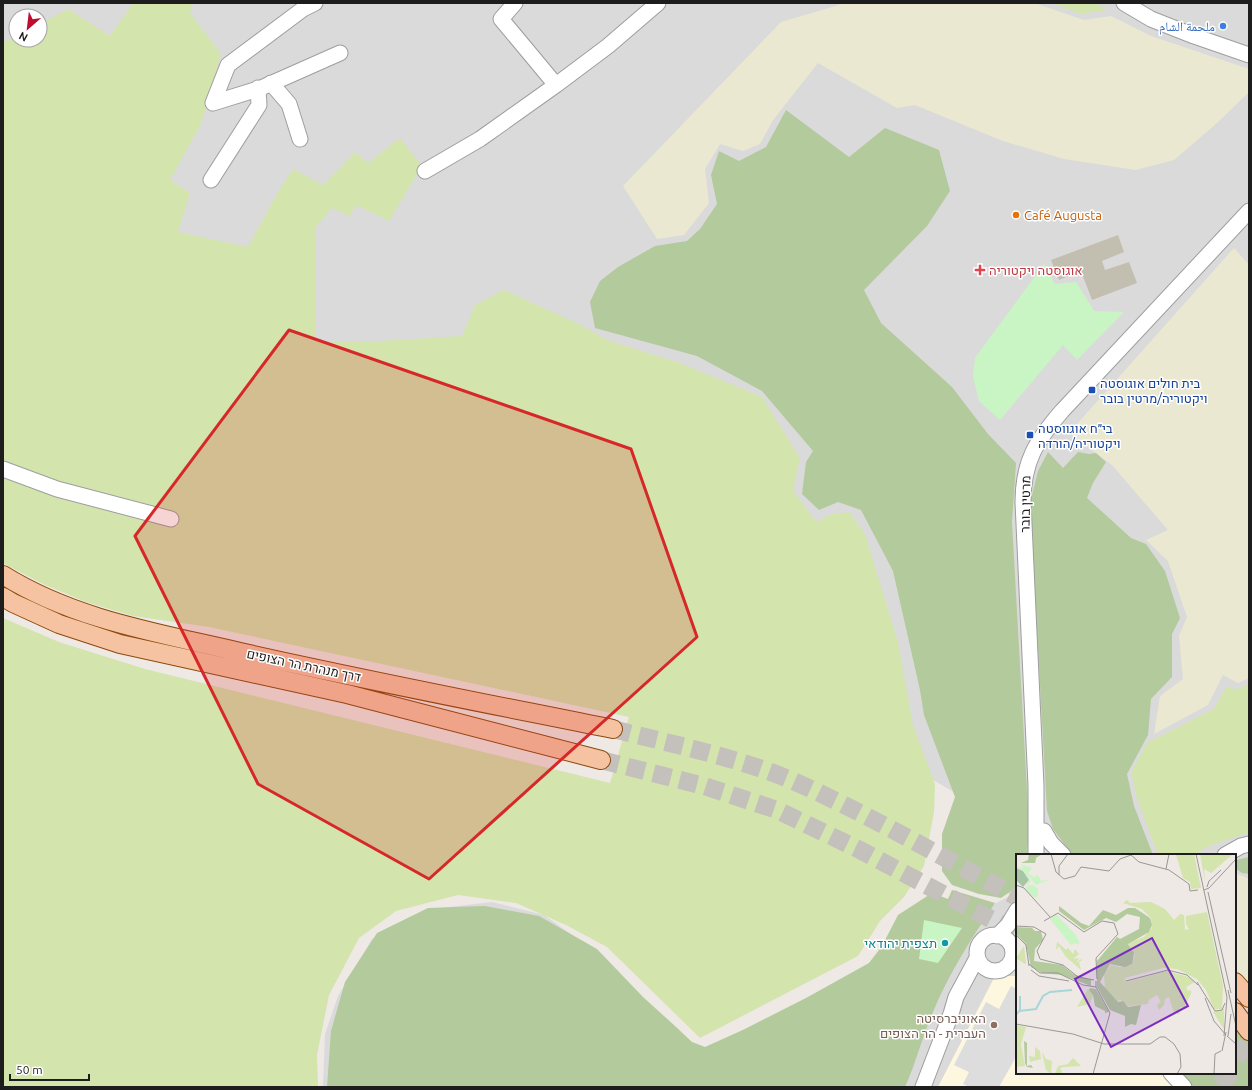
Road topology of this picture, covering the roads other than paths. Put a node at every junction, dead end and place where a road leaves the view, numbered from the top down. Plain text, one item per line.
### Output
1 (315, 3) edge
2 (515, 3) edge
3 (658, 3) edge
4 (1124, 3) edge
5 (340, 53) dead end
6 (1249, 55) edge
7 (556, 85) junction
8 (265, 86) junction
9 (300, 139) dead end
10 (425, 171) dead end
11 (211, 180) dead end
12 (1249, 211) edge
13 (3, 469) edge
14 (171, 519) dead end
15 (3, 575) edge
16 (3, 597) edge
17 (613, 730) tunnel mouth
18 (601, 760) tunnel mouth
19 (1036, 786) junction
20 (1044, 831) junction
21 (1249, 844) edge
22 (1036, 854) edge
23 (1046, 854) edge
24 (1061, 854) edge
25 (1227, 854) edge
26 (1016, 912) edge
27 (997, 936) junction
28 (1016, 938) edge
29 (1013, 955) edge
30 (977, 958) junction
31 (996, 970) junction
32 (1016, 971) edge
33 (1236, 983) edge
34 (1249, 998) edge
35 (1236, 1013) edge
36 (951, 1014) junction
37 (1249, 1031) edge
38 (1172, 1074) edge
39 (923, 1087) edge
40 (1184, 1087) edge

1 - 8 street
2 - 7 street
3 - 7 street
4 - 6 street
5 - 8 street
7 - 10 street
8 - 9 street
8 - 11 street
12 - 19 street, מרטין בובר
13 - 14 street
15 - 17 main road, דרך מנהרת הר הצופים
16 - 18 main road, דרך מנהרת הר הצופים
19 - 20 street, מרטין בובר
19 - 22 street, מרטין בובר
20 - 23 street, מרטין בובר
20 - 24 street
21 - 25 street
26 - 27 street
27 - 29 street
27 - 30 street
28 - 29 street
29 - 31 street
30 - 31 street
30 - 36 street
31 - 32 street
31 - 36 street
33 - 34 main road
35 - 37 main road
36 - 39 street
38 - 40 street

